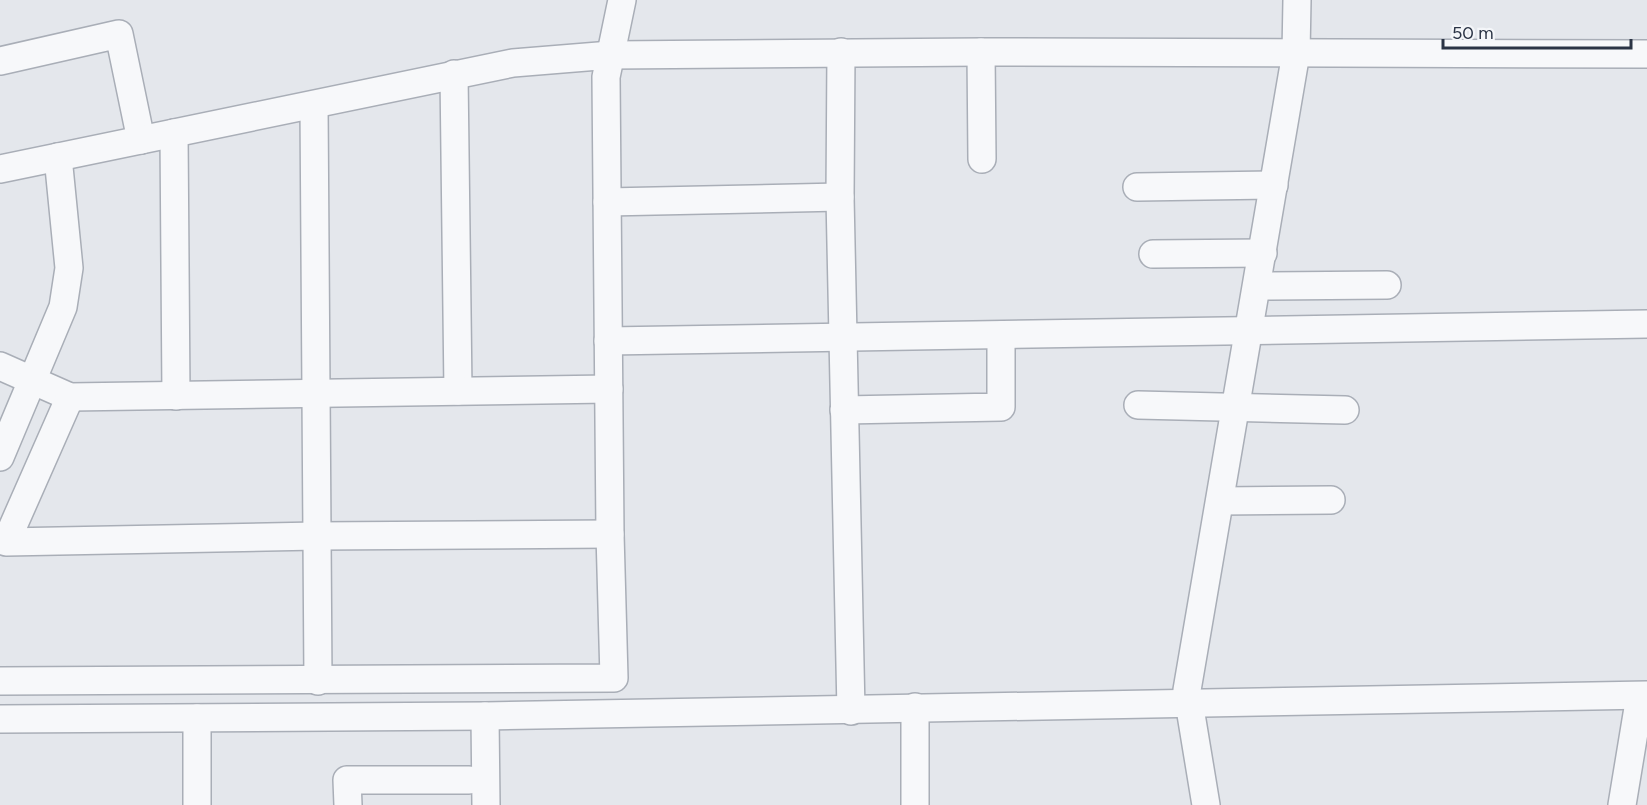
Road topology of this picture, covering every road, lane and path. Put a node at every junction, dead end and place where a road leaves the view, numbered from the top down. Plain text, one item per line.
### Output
1 (622, 0) edge
2 (1297, 0) edge
3 (841, 52) junction
4 (981, 52) junction
5 (1296, 53) junction
6 (1647, 54) edge
7 (611, 55) junction
8 (0, 61) edge
9 (454, 74) junction
10 (314, 105) junction
11 (174, 133) junction
12 (141, 140) junction
13 (58, 157) junction
14 (982, 159) dead end
15 (0, 169) edge
16 (1274, 185) junction
17 (1137, 187) dead end
18 (840, 197) junction
19 (607, 202) junction
20 (1263, 253) junction
21 (1153, 254) dead end
22 (1387, 285) dead end
23 (1257, 286) junction
24 (1647, 324) edge
25 (1250, 331) junction
26 (1001, 335) junction
27 (843, 337) junction
28 (608, 340) junction
29 (0, 366) edge
30 (32, 382) junction
31 (609, 389) junction
32 (458, 391) junction
33 (316, 393) junction
34 (176, 396) junction
35 (70, 397) junction
36 (1138, 405) dead end
37 (844, 410) junction
38 (1236, 410) junction
39 (1345, 410) dead end
40 (0, 457) edge
41 (1331, 500) dead end
42 (1220, 501) junction
43 (610, 534) junction
44 (317, 536) junction
45 (3, 542) edge
46 (0, 681) edge
47 (318, 681) junction
48 (1643, 695) edge
49 (1189, 702) junction
50 (915, 707) junction
51 (851, 711) junction
52 (485, 716) junction
53 (197, 718) junction
54 (0, 719) edge
55 (469, 780) dead end
56 (197, 805) edge
57 (348, 805) edge
58 (486, 805) edge
59 (915, 805) edge
60 (1206, 805) edge
61 (1622, 805) edge

1 - 7 street
2 - 5 street
3 - 4 street
3 - 7 street
3 - 18 street
4 - 5 street
4 - 14 street
5 - 6 street
5 - 16 street
7 - 9 street
7 - 19 street
8 - 12 street
9 - 10 street
9 - 32 street
10 - 11 street
10 - 33 street
11 - 12 street
11 - 34 street
12 - 13 street
13 - 15 street
13 - 30 street
16 - 17 street
16 - 20 street
18 - 19 street
18 - 27 street
19 - 28 street
20 - 21 street
20 - 23 street
22 - 23 street
23 - 25 street
24 - 25 street
25 - 26 street
25 - 38 street
26 - 27 street
26 - 37 street
27 - 28 street
27 - 37 street
28 - 31 street
29 - 30 street
30 - 35 street
30 - 40 street
31 - 32 street
31 - 43 street
32 - 33 street
33 - 34 street
33 - 44 street
34 - 35 street
35 - 45 street
36 - 38 street
37 - 51 street
38 - 39 street
38 - 42 street
41 - 42 street
42 - 49 street
43 - 44 street
43 - 47 street
44 - 45 street
44 - 47 street
46 - 47 street
48 - 49 street
48 - 61 street
49 - 50 street
49 - 60 street
50 - 51 street
50 - 59 street
51 - 52 street
52 - 53 street
52 - 58 street
53 - 54 street
53 - 56 street
55 - 57 street

